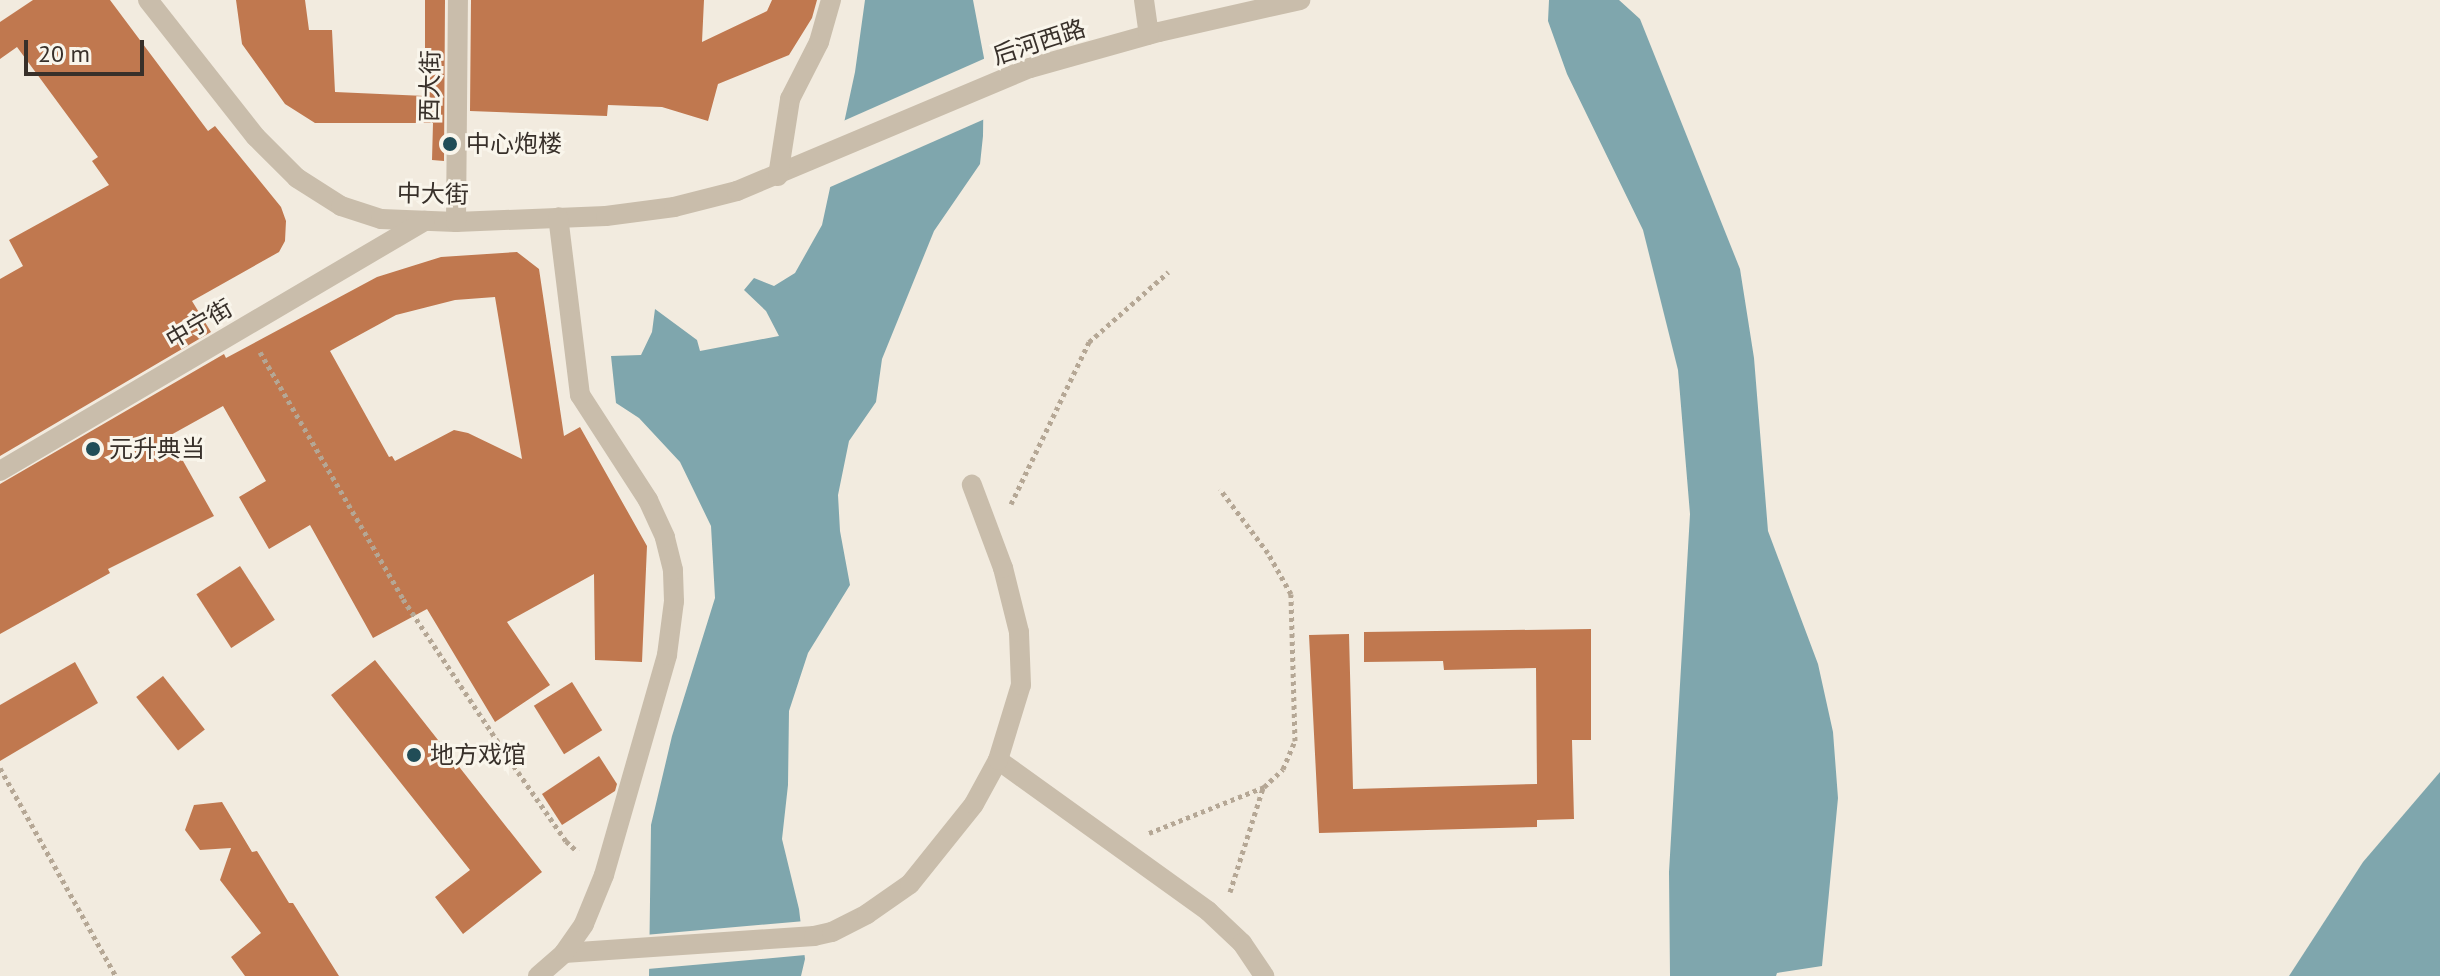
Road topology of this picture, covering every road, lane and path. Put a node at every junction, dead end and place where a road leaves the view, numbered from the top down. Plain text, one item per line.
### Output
1 (148, 0) edge
2 (458, 0) edge
3 (831, 0) edge
4 (1144, 0) edge
5 (1300, 0) edge
6 (1149, 35) junction
7 (804, 165) joint
8 (778, 176) junction
9 (558, 217) junction
10 (425, 221) junction
11 (456, 222) junction
12 (1168, 272) dead end
13 (246, 327) junction
14 (0, 471) edge
15 (972, 485) dead end
16 (1220, 489) dead end
17 (993, 541) junction
18 (998, 760) junction
19 (0, 768) edge
20 (1264, 787) junction
21 (1117, 845) junction
22 (604, 875) junction
23 (1220, 923) junction
24 (564, 953) junction
25 (116, 976) edge
26 (538, 976) edge
27 (1264, 976) edge

1 - 10 street, 中大街
2 - 11 street, 西大街
3 - 8 street
4 - 6 street
5 - 6 street, 后河西路
6 - 7 street, 后河西路
7 - 8 street, 中大街
8 - 9 street, 中大街
9 - 11 street, 中大街
9 - 22 street
10 - 11 street, 中大街
10 - 13 street, 中宁街
12 - 17 path
13 - 14 street, 中宁街
13 - 22 path
15 - 17 street
16 - 20 path
17 - 18 street
18 - 21 street
18 - 24 street
19 - 25 path
20 - 21 path
20 - 23 path
21 - 23 street
22 - 24 street
23 - 27 street
24 - 26 street

